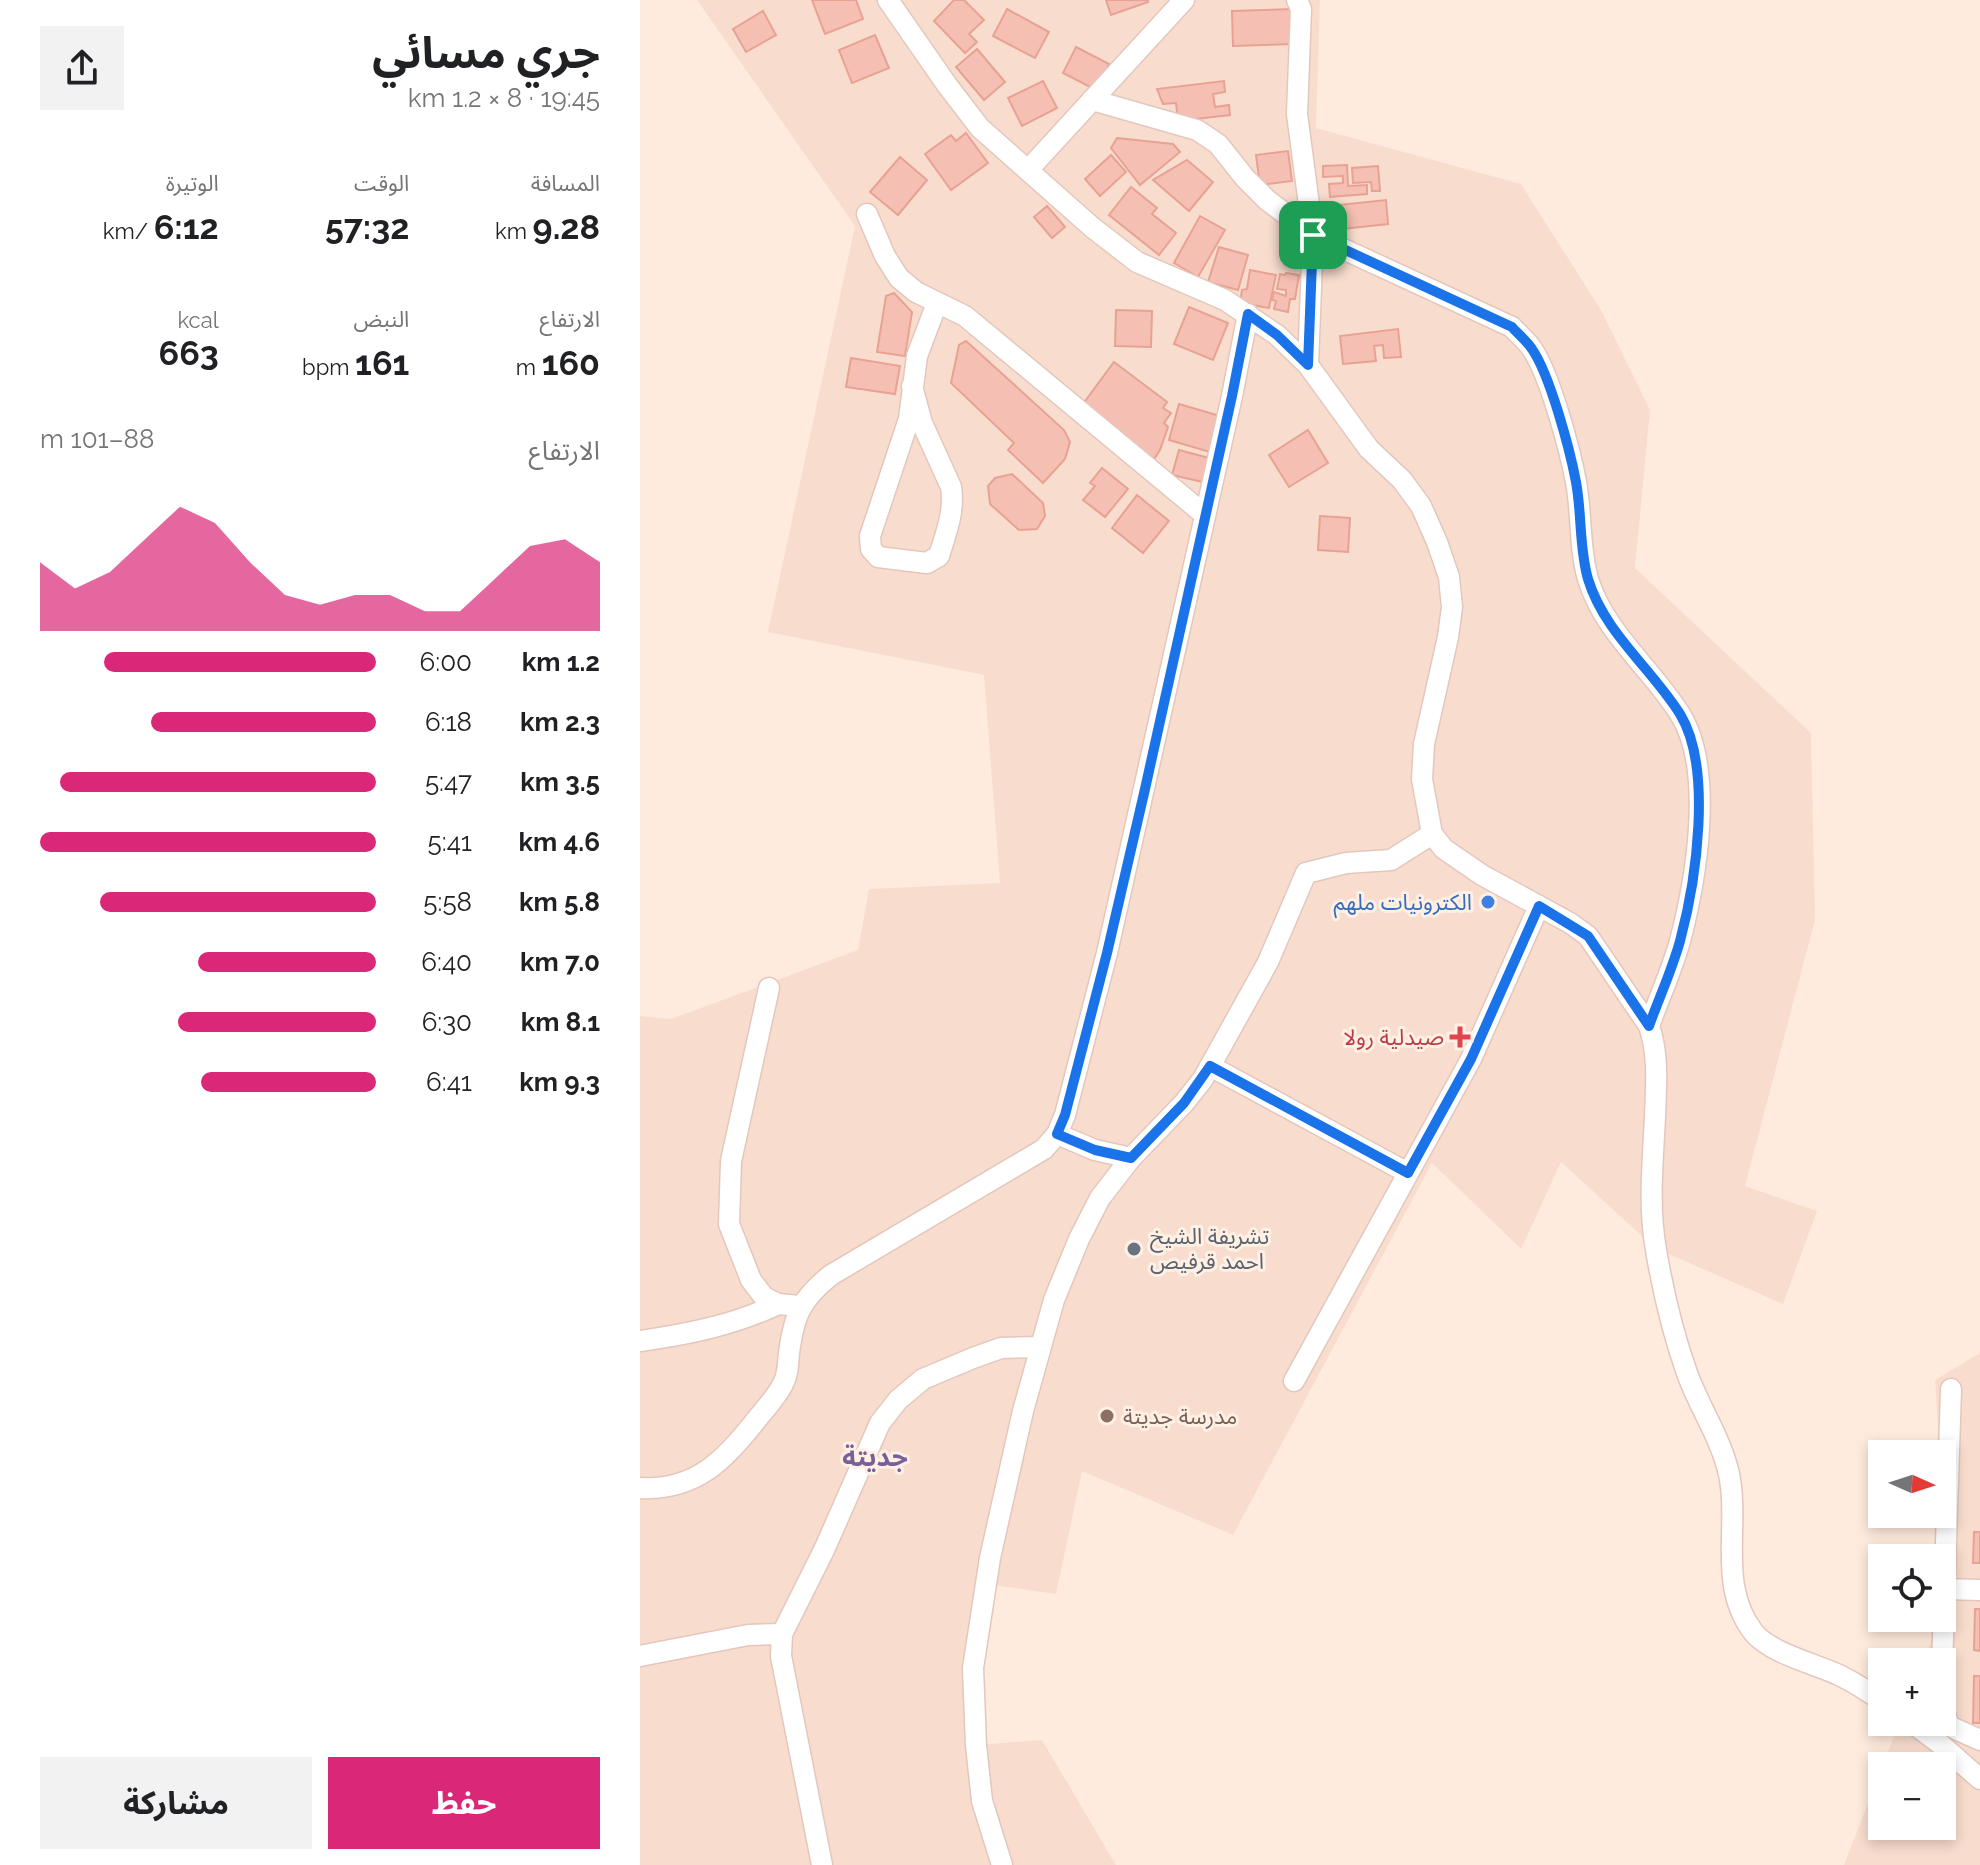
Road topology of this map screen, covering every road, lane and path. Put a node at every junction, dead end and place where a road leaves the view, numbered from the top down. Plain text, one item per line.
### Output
1 (888, 0) edge
2 (1184, 0) edge
3 (1297, 0) edge
4 (1092, 100) junction
5 (1028, 170) junction
6 (867, 214) dead end
7 (1313, 235) junction
8 (937, 303) junction
9 (1248, 314) junction
10 (1308, 365) junction
11 (912, 386) junction
12 (1205, 515) junction
13 (1432, 834) junction
14 (1539, 906) junction
15 (769, 988) dead end
16 (1649, 1026) junction
17 (1210, 1066) junction
18 (1057, 1134) junction
19 (1131, 1158) junction
20 (1408, 1173) junction
21 (778, 1304) junction
22 (800, 1306) junction
23 (640, 1341) edge
24 (1039, 1347) junction
25 (1294, 1381) dead end
26 (1951, 1389) dead end
27 (640, 1488) edge
28 (1946, 1544) edge
29 (1956, 1589) edge
30 (1980, 1590) edge
31 (782, 1634) junction
32 (640, 1656) edge
33 (1868, 1693) edge
34 (1956, 1729) edge
35 (1930, 1736) edge
36 (1980, 1740) edge
37 (1980, 1779) edge
38 (822, 1865) edge
39 (1002, 1865) edge

1 - 5 street
2 - 4 street
3 - 7 street
4 - 5 street
4 - 7 street
5 - 9 street
6 - 8 street
7 - 10 street
7 - 16 street
8 - 11 street
8 - 12 street
9 - 10 street
9 - 12 street
10 - 13 street
11 - 11 street
12 - 18 street
13 - 14 street
13 - 17 street
14 - 16 street
14 - 20 street
15 - 21 street
16 - 33 street
17 - 19 street
17 - 20 street
18 - 19 street
18 - 22 street
19 - 24 street
20 - 25 street
21 - 22 street
21 - 23 street
22 - 27 street
24 - 31 street
24 - 39 street
26 - 28 street
29 - 30 street
31 - 32 street
31 - 38 street
34 - 36 street
35 - 37 street

